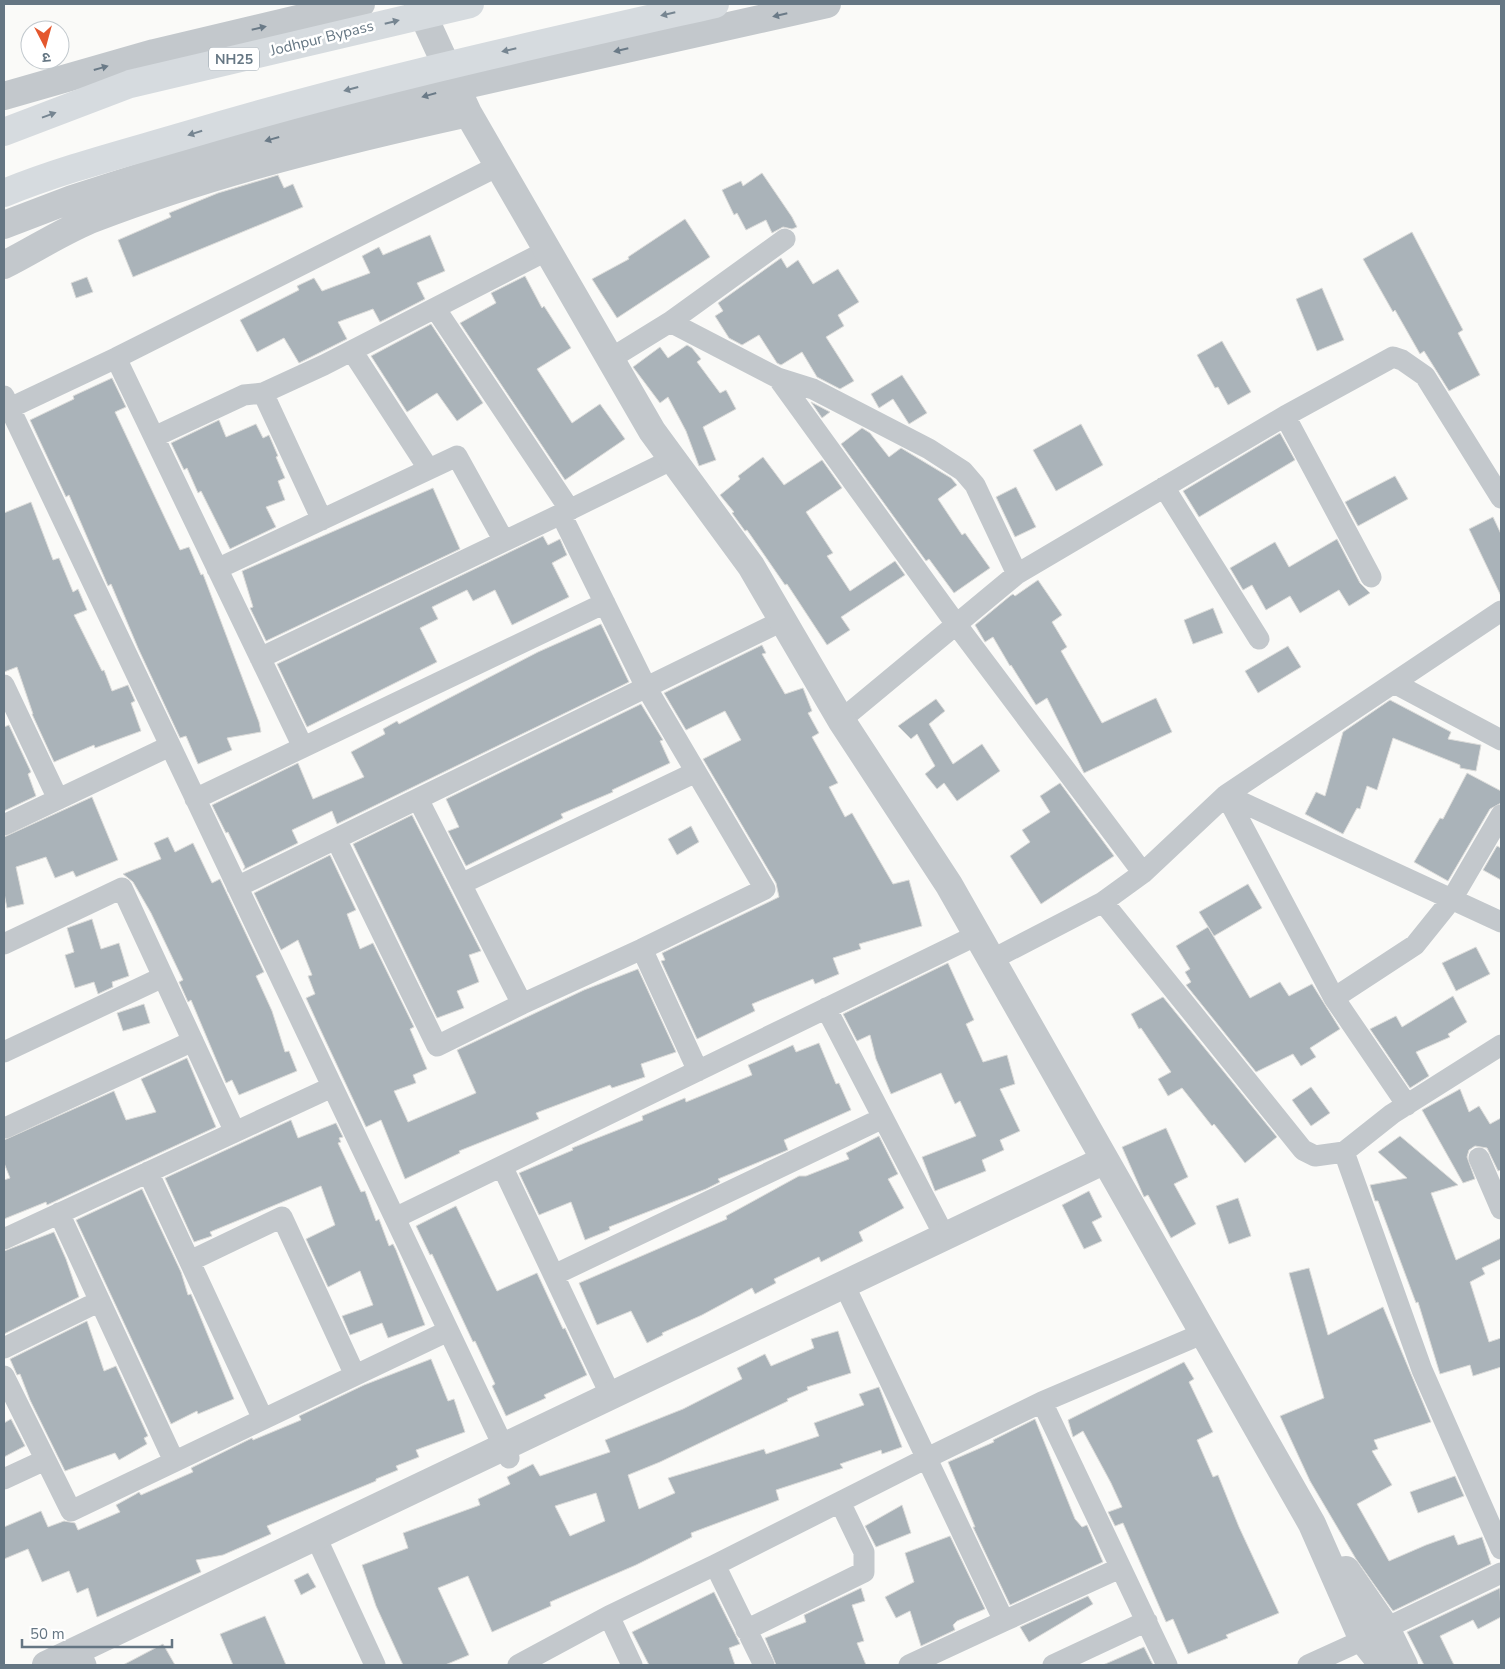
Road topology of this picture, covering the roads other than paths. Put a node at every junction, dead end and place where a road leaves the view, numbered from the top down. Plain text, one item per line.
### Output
1 (361, 4) edge
2 (470, 4) edge
3 (715, 4) edge
4 (827, 4) edge
5 (421, 9) edge
6 (451, 76) junction
7 (4, 96) edge
8 (468, 113) junction
9 (4, 132) edge
10 (500, 165) junction
11 (4, 193) edge
12 (4, 225) edge
13 (785, 239) dead end
14 (548, 250) junction
15 (4, 265) edge
16 (435, 308) junction
17 (670, 322) junction
18 (352, 351) junction
19 (116, 358) junction
20 (610, 358) junction
21 (778, 378) junction
22 (263, 393) junction
23 (7, 402) edge
24 (1285, 416) junction
25 (154, 436) junction
26 (673, 459) junction
27 (428, 468) junction
28 (1164, 487) junction
29 (1501, 498) edge
30 (566, 512) junction
31 (322, 520) junction
32 (504, 541) junction
33 (217, 569) junction
34 (1017, 574) junction
35 (1371, 577) dead end
36 (605, 603) junction
37 (1501, 611) edge
38 (784, 620) junction
39 (956, 624) junction
40 (1258, 639) dead end
41 (260, 658) junction
42 (1394, 683) junction
43 (646, 687) junction
44 (5, 689) edge
45 (841, 720) junction
46 (1501, 740) edge
47 (170, 746) junction
48 (303, 747) junction
49 (696, 772) junction
50 (1226, 795) junction
51 (195, 799) junction
52 (418, 799) junction
53 (58, 800) junction
54 (1501, 815) edge
55 (4, 825) edge
56 (336, 839) junction
57 (1143, 872) junction
58 (461, 884) junction
59 (237, 887) junction
60 (1452, 899) junction
61 (1103, 902) junction
62 (1501, 922) edge
63 (977, 935) junction
64 (4, 944) edge
65 (642, 948) junction
66 (991, 960) junction
67 (163, 976) junction
68 (1334, 998) junction
69 (522, 1004) junction
70 (826, 1008) junction
71 (193, 1041) junction
72 (1501, 1045) edge
73 (4, 1052) edge
74 (698, 1071) junction
75 (332, 1087) junction
76 (1407, 1105) junction
77 (883, 1118) junction
78 (4, 1127) edge
79 (235, 1132) junction
80 (1344, 1152) junction
81 (1479, 1158) dead end
82 (502, 1166) junction
83 (1109, 1166) junction
84 (148, 1172) junction
85 (1501, 1209) edge
86 (59, 1213) junction
87 (394, 1218) junction
88 (945, 1237) junction
89 (4, 1238) edge
90 (190, 1260) junction
91 (554, 1275) junction
92 (850, 1297) junction
93 (100, 1301) junction
94 (448, 1331) junction
95 (1204, 1333) junction
96 (4, 1348) edge
97 (355, 1375) junction
98 (4, 1376) edge
99 (611, 1396) junction
100 (1042, 1402) junction
101 (263, 1419) junction
102 (506, 1452) junction
103 (927, 1458) junction
104 (45, 1460) junction
105 (174, 1461) junction
106 (4, 1479) edge
107 (840, 1502) junction
108 (321, 1548) junction
109 (1501, 1549) edge
110 (715, 1565) junction
111 (1120, 1568) junction
112 (1501, 1573) edge
113 (609, 1616) junction
114 (1004, 1621) junction
115 (1147, 1621) junction
116 (746, 1630) junction
117 (1374, 1634) junction
118 (81, 1660) edge
119 (46, 1665) edge
120 (375, 1665) edge
121 (518, 1665) edge
122 (632, 1665) edge
123 (764, 1665) edge
124 (909, 1665) edge
125 (1053, 1665) edge
126 (1167, 1665) edge
127 (1308, 1665) edge
128 (1383, 1665) edge
129 (1404, 1665) edge

7 -> 1 street
2 - 5 highway, Jodhpur Bypass / NH25
3 -> 6 highway
4 -> 6 street
5 - 6 street
9 -> 5 highway, Jodhpur Bypass / NH25
6 - 8 street
6 -> 11 highway
6 -> 12 street
8 - 10 street
8 - 15 street
10 - 14 street
10 - 19 street
13 - 17 street
14 - 16 street
14 - 20 street
16 - 18 street
16 - 30 street
17 - 20 street
17 - 21 street
18 - 22 street
18 - 27 street
19 - 23 street
19 - 25 street
20 - 26 street
21 - 34 street
21 - 39 street
22 - 25 street
22 - 31 street
23 - 47 street
24 - 28 street
24 - 29 street
24 - 35 street
25 - 33 street
26 - 30 street
26 - 38 street
27 - 31 street
27 - 32 street
28 - 34 street
28 - 40 street
30 - 32 street
30 - 36 street
31 - 33 street
32 - 41 street
33 - 41 street
34 - 39 street
36 - 43 street
36 - 48 street
37 - 42 street
38 - 43 street
38 - 45 street
39 - 45 street
39 - 57 street
41 - 48 street
42 - 46 street
42 - 50 street
43 - 49 street
43 - 52 street
44 - 53 street
45 - 63 street
47 - 51 street
47 - 53 street
48 - 51 street
49 - 58 street
49 - 65 street
50 - 57 street
50 - 60 street
50 - 68 street
51 - 59 street
52 - 56 street
52 - 58 street
53 - 55 street
54 - 60 street
56 - 59 street
56 - 69 street
57 - 61 street
58 - 69 street
59 - 75 street
60 - 62 street
60 - 68 street
61 - 66 street
61 - 80 street
63 - 66 street
63 - 70 street
64 - 67 street
65 - 69 street
65 - 74 street
66 - 83 street
67 - 71 street
67 - 73 street
68 - 76 street
70 - 74 street
70 - 77 street
71 - 78 street
71 - 79 street
72 - 76 street
74 - 82 street
75 - 79 street
75 - 87 street
76 - 80 street
77 - 88 street
77 - 91 street
79 - 84 street
80 - 109 street
81 - 85 street
82 - 87 street
82 - 91 street
83 - 88 street
83 - 92 street
83 - 95 street
84 - 86 street
84 - 90 street
86 - 89 street
86 - 93 street
87 - 94 street
88 - 99 street
90 - 97 street
90 - 101 street
91 - 99 street
92 - 102 street
92 - 103 street
93 - 96 street
93 - 105 street
94 - 97 street
94 - 102 street
95 - 100 street
95 - 117 street
97 - 101 street
98 - 104 street
99 - 102 street
100 - 103 street
100 - 111 street
101 - 105 street
102 - 108 street
102 - 118 street
103 - 107 street
103 - 114 street
104 - 105 street
104 - 106 street
107 - 110 street
107 - 116 street
108 - 118 street
108 - 120 street
110 - 113 street
110 - 116 street
111 - 114 street
111 - 115 street
112 - 117 street
113 - 121 street
113 - 122 street
114 - 124 street
115 - 125 street
115 - 126 street
116 - 123 street
117 - 127 street
117 - 128 street
117 - 129 street
118 - 119 street

